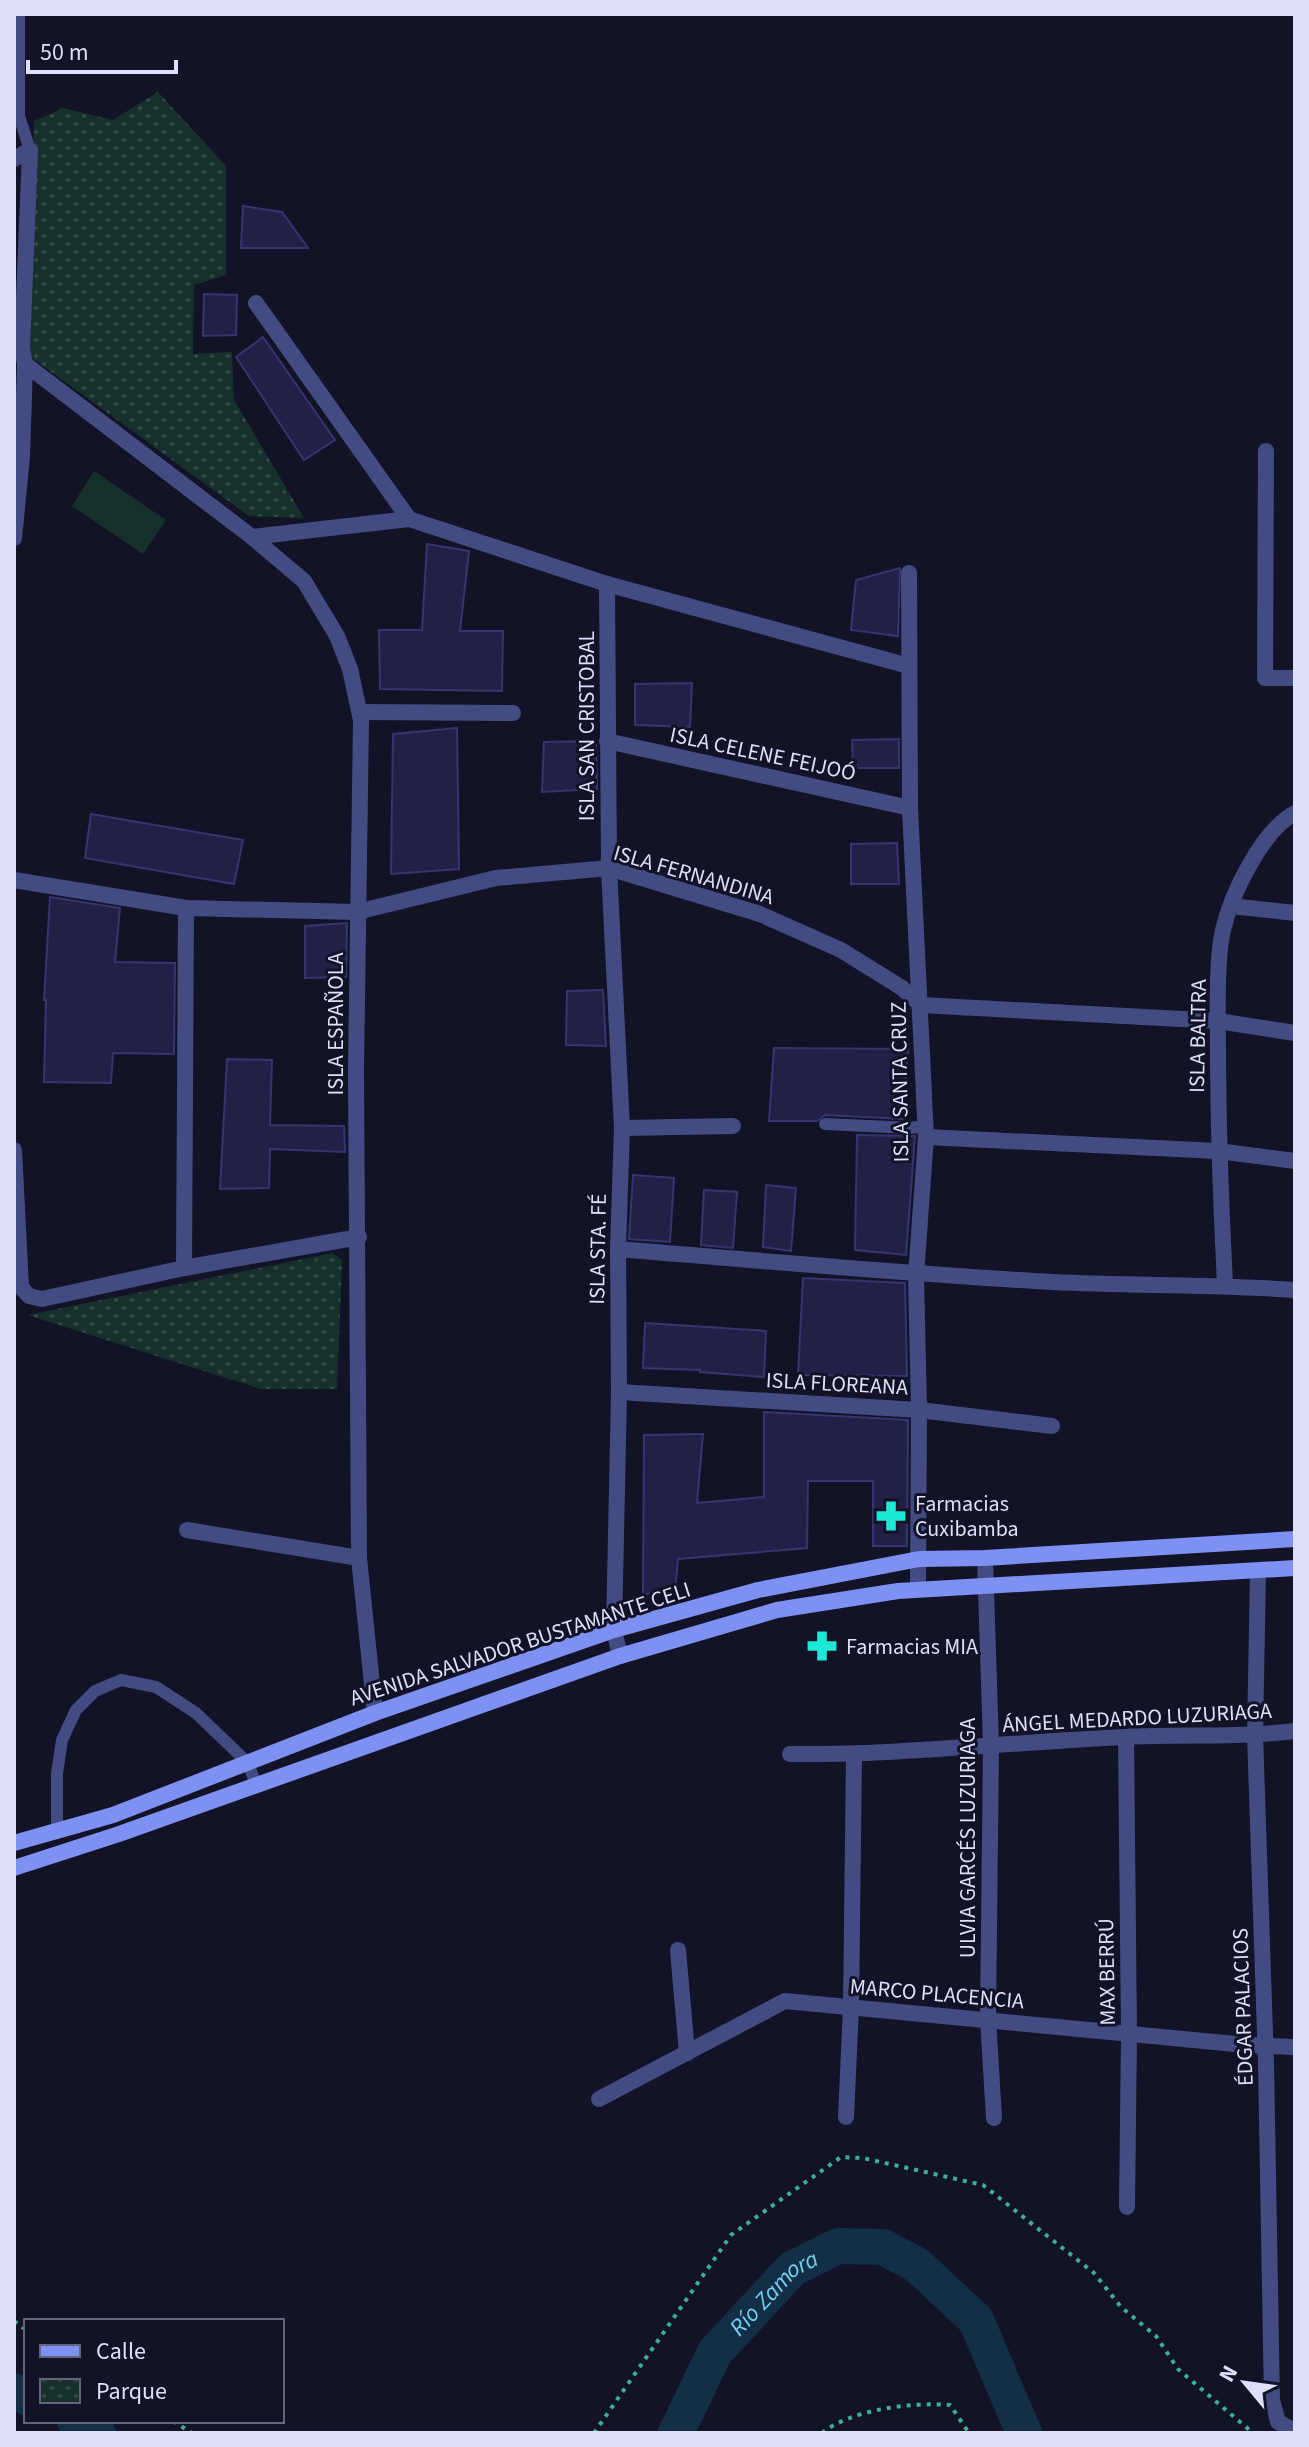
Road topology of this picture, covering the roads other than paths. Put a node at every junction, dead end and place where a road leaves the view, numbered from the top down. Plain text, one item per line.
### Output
1 (19, 14) edge
2 (30, 150) junction
3 (14, 159) edge
4 (256, 303) dead end
5 (20, 356) edge
6 (1266, 451) dead end
7 (409, 519) junction
8 (252, 537) junction
9 (14, 538) edge
10 (909, 573) dead end
11 (607, 584) junction
12 (909, 666) junction
13 (1295, 678) edge
14 (360, 712) junction
15 (513, 713) dead end
16 (607, 741) junction
17 (910, 808) junction
18 (1295, 813) edge
19 (609, 868) junction
20 (14, 880) edge
21 (1231, 906) junction
22 (186, 908) junction
23 (357, 912) junction
24 (1295, 913) edge
25 (921, 1005) junction
26 (1218, 1021) junction
27 (1295, 1033) edge
28 (825, 1124) dead end
29 (733, 1126) dead end
30 (622, 1128) junction
31 (925, 1132) junction
32 (14, 1150) edge
33 (1218, 1151) junction
34 (1295, 1161) edge
35 (359, 1237) junction
36 (618, 1249) junction
37 (184, 1268) junction
38 (916, 1275) junction
39 (1225, 1284) junction
40 (1295, 1290) edge
41 (619, 1392) junction
42 (919, 1410) junction
43 (1052, 1426) dead end
44 (187, 1530) dead end
45 (1295, 1539) edge
46 (359, 1558) junction
47 (985, 1558) junction
48 (919, 1559) junction
49 (1295, 1568) edge
50 (1258, 1571) junction
51 (985, 1587) junction
52 (918, 1589) junction
53 (614, 1630) junction
54 (620, 1656) junction
55 (375, 1713) junction
56 (1295, 1731) edge
57 (1255, 1735) junction
58 (1126, 1737) junction
59 (991, 1746) junction
60 (790, 1754) dead end
61 (854, 1755) junction
62 (248, 1763) junction
63 (256, 1785) junction
64 (57, 1831) junction
65 (14, 1843) edge
66 (14, 1868) edge
67 (678, 1950) dead end
68 (851, 2008) junction
69 (988, 2019) junction
70 (1129, 2034) junction
71 (1265, 2044) junction
72 (1295, 2047) edge
73 (687, 2053) junction
74 (599, 2099) dead end
75 (846, 2117) dead end
76 (994, 2118) dead end
77 (1127, 2207) dead end
78 (1295, 2431) edge

1 - 2 lane
2 - 3 street
2 - 5 street
4 - 7 street
5 - 8 street, ISLA ESPAÑOLA
5 - 9 street
6 - 13 street
7 - 8 street
7 - 11 street
8 - 14 street, ISLA ESPAÑOLA
10 - 12 street, ISLA SANTA CRUZ
11 - 12 street
11 - 16 street, ISLA SAN CRISTOBAL
12 - 17 street, ISLA SANTA CRUZ
14 - 15 street
14 - 23 street, ISLA ESPAÑOLA
16 - 17 street, ISLA CELENE FEIJOÓ
16 - 19 street, ISLA SAN CRISTOBAL
17 - 25 street, ISLA SANTA CRUZ
18 - 21 street, ISLA BALTRA
19 - 23 street, ISLA FERNANDINA
19 - 25 street, ISLA FERNANDINA
19 - 30 street, ISLA STA. FÉ
20 - 22 street, ISLA FERNANDINA
21 - 24 street
21 - 26 street, ISLA BALTRA
22 - 23 street, ISLA FERNANDINA
22 - 37 street
23 - 35 street, ISLA ESPAÑOLA
25 - 26 street
25 - 31 street, ISLA SANTA CRUZ
26 - 27 street
26 - 33 street, ISLA BALTRA
28 - 31 lane
29 - 30 street
30 - 36 street, ISLA STA. FÉ
31 - 33 street
31 - 38 street, ISLA SANTA CRUZ
32 - 37 street
33 - 34 street
33 - 39 street, ISLA BALTRA
35 - 37 street
35 - 46 street, ISLA ESPAÑOLA
36 - 38 street
36 - 41 street, ISLA STA. FÉ
38 - 39 street
38 - 42 street, ISLA SANTA CRUZ
39 - 40 street
41 - 42 street, ISLA FLOREANA
41 - 53 street, ISLA STA. FÉ
42 - 43 street, ISLA FLOREANA
42 - 48 street, ISLA SANTA CRUZ
44 - 46 street
45 - 47 main road, AVENIDA SALVADOR BUSTAMANTE CELI
46 - 55 street, ISLA ESPAÑOLA
47 - 48 main road, AVENIDA SALVADOR BUSTAMANTE CELI
47 - 51 street, ULVIA GARCÉS LUZURIAGA
48 - 52 street, ISLA SANTA CRUZ
48 - 53 main road, AVENIDA SALVADOR BUSTAMANTE CELI
49 - 50 main road, AVENIDA SALVADOR BUSTAMANTE CELI
50 - 51 main road, AVENIDA SALVADOR BUSTAMANTE CELI
50 - 57 street, ÉDGAR PALACIOS
51 - 52 main road, AVENIDA SALVADOR BUSTAMANTE CELI
51 - 59 street, ULVIA GARCÉS LUZURIAGA
52 - 54 main road, AVENIDA SALVADOR BUSTAMANTE CELI
53 - 54 street
53 - 55 main road, AVENIDA SALVADOR BUSTAMANTE CELI
54 - 63 main road, AVENIDA SALVADOR BUSTAMANTE CELI
55 - 62 main road, AVENIDA SALVADOR BUSTAMANTE CELI
56 - 57 street, ÁNGEL MEDARDO LUZURIAGA
57 - 58 street, ÁNGEL MEDARDO LUZURIAGA
57 - 71 street, ÉDGAR PALACIOS
58 - 59 street, ÁNGEL MEDARDO LUZURIAGA
58 - 70 street, MAX BERRÚ
59 - 61 street, ÁNGEL MEDARDO LUZURIAGA
59 - 69 street, ULVIA GARCÉS LUZURIAGA
60 - 61 street, ÁNGEL MEDARDO LUZURIAGA
61 - 68 street
62 - 63 lane
62 - 64 main road, AVENIDA SALVADOR BUSTAMANTE CELI
62 - 64 lane
63 - 66 main road, AVENIDA SALVADOR BUSTAMANTE CELI
64 - 65 main road, AVENIDA SALVADOR BUSTAMANTE CELI
67 - 73 street
68 - 69 street, MARCO PLACENCIA
68 - 73 street, MARCO PLACENCIA
68 - 75 street
69 - 70 street, MARCO PLACENCIA
69 - 76 street, ULVIA GARCÉS LUZURIAGA
70 - 71 street, MARCO PLACENCIA
70 - 77 street, MAX BERRÚ
71 - 72 street, MARCO PLACENCIA
71 - 78 street, ÉDGAR PALACIOS
73 - 74 street, MARCO PLACENCIA

